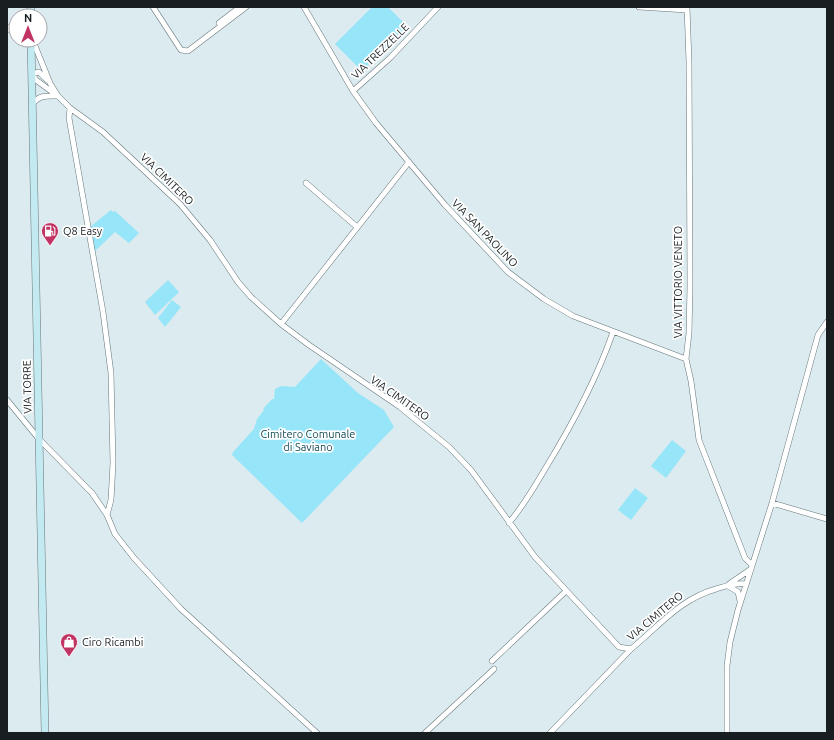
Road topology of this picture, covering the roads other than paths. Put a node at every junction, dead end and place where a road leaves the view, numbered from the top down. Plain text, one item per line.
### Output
1 (153, 7) edge
2 (240, 7) edge
3 (246, 7) edge
4 (304, 7) edge
5 (438, 7) edge
6 (639, 7) edge
7 (687, 8) edge
8 (32, 48) edge
9 (35, 48) edge
10 (185, 51) junction
11 (32, 74) junction
12 (50, 83) junction
13 (353, 91) junction
14 (58, 96) junction
15 (33, 103) junction
16 (70, 108) junction
17 (408, 162) junction
18 (306, 183) dead end
19 (357, 227) junction
20 (827, 322) edge
21 (280, 324) junction
22 (613, 332) junction
23 (686, 358) junction
24 (7, 400) edge
25 (39, 439) junction
26 (772, 503) junction
27 (107, 515) junction
28 (827, 518) edge
29 (509, 523) junction
30 (751, 567) junction
31 (746, 584) junction
32 (727, 585) junction
33 (566, 591) junction
34 (740, 603) junction
35 (632, 649) junction
36 (492, 661) dead end
37 (494, 669) dead end
38 (45, 733) edge
39 (317, 733) edge
40 (425, 733) edge
41 (550, 733) edge
42 (727, 733) edge

1 - 10 street
2 - 10 street
3 - 10 street
4 - 13 street, VIA SAN PAOLINO
5 - 13 street, VIA TREZZELLE
6 - 7 street
7 - 23 street, VIA VITTORIO VENETO
8 - 11 main road, VIA TORRE
9 - 12 street, VIA CIMITERO
11 - 12 street, VIA CIMITERO
11 - 14 street, VIA CIMITERO
11 - 15 main road, VIA TORRE
12 - 14 street, VIA CIMITERO
13 - 17 street, VIA SAN PAOLINO
14 - 15 street
14 - 16 street, VIA CIMITERO
15 - 25 main road, VIA TORRE
16 - 21 street, VIA CIMITERO
16 - 27 street
17 - 19 street
17 - 22 street, VIA SAN PAOLINO
18 - 19 street
19 - 21 street
20 - 26 street
21 - 29 street, VIA CIMITERO
22 - 23 street, VIA SAN PAOLINO
22 - 29 street
23 - 30 street, VIA VITTORIO VENETO
24 - 25 street
25 - 27 street
25 - 38 main road, VIA TORRE
26 - 28 street
26 - 30 street
27 - 39 street
29 - 33 street, VIA CIMITERO
30 - 31 street
30 - 32 street, VIA CIMITERO
31 - 32 street, VIA CIMITERO
31 - 34 street
32 - 34 street
32 - 35 street, VIA CIMITERO
33 - 35 street, VIA CIMITERO
33 - 36 street
34 - 42 street
35 - 41 street
37 - 40 street

